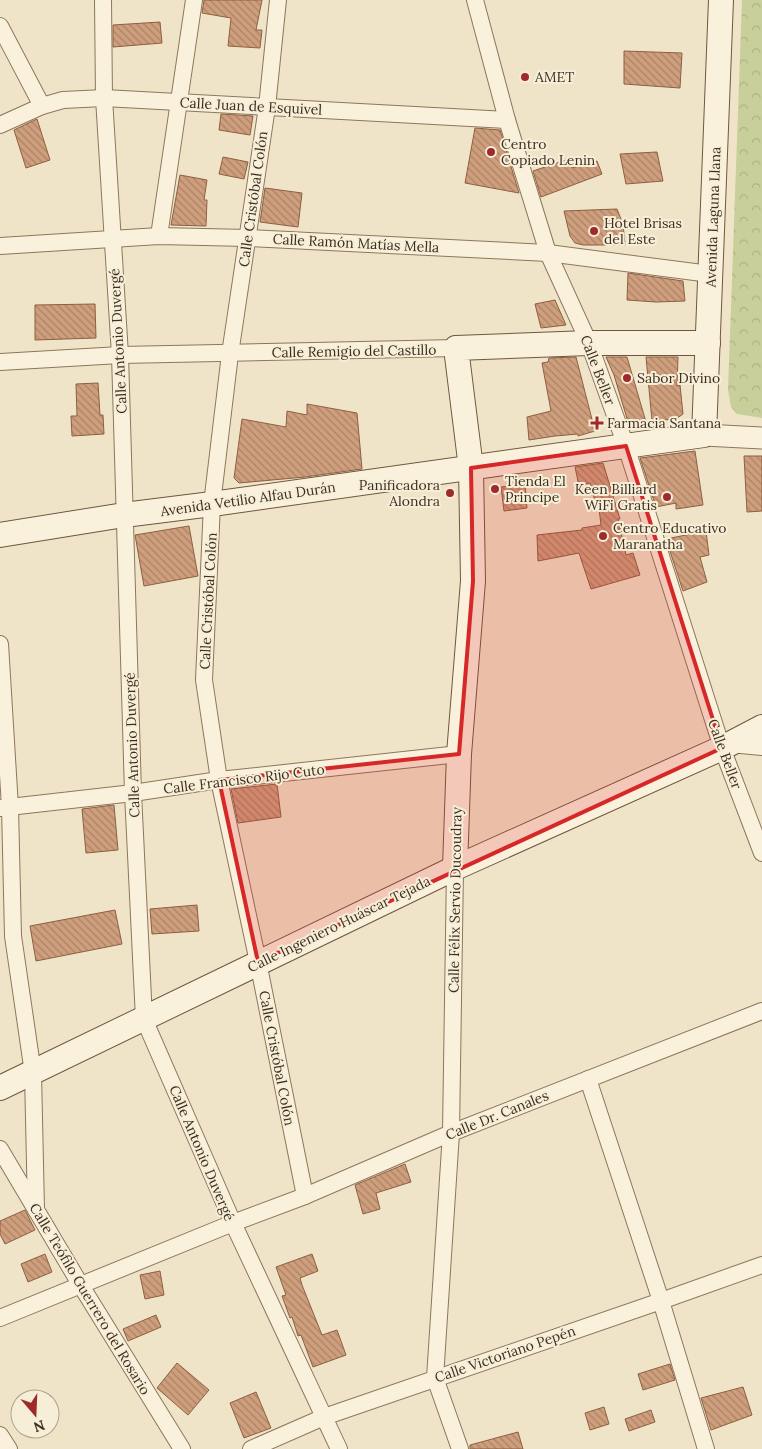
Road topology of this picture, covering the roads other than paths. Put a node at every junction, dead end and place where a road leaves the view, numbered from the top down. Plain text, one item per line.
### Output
1 (103, 0) edge
2 (194, 0) edge
3 (278, 0) edge
4 (475, 0) edge
5 (722, 0) edge
6 (0, 26) edge
7 (104, 98) junction
8 (178, 102) junction
9 (42, 106) junction
10 (267, 107) junction
11 (507, 120) junction
12 (0, 125) edge
13 (159, 236) junction
14 (248, 238) junction
15 (113, 239) junction
16 (0, 246) edge
17 (548, 253) junction
18 (710, 274) junction
19 (589, 343) junction
20 (708, 343) junction
21 (456, 348) junction
22 (230, 354) junction
23 (120, 355) junction
24 (0, 362) edge
25 (704, 435) junction
26 (762, 438) edge
27 (626, 446) junction
28 (471, 468) junction
29 (212, 504) junction
30 (124, 515) junction
31 (0, 534) edge
32 (0, 644) edge
33 (762, 727) edge
34 (726, 746) junction
35 (762, 747) edge
36 (459, 754) junction
37 (219, 780) junction
38 (133, 793) junction
39 (5, 808) edge
40 (762, 853) edge
41 (455, 868) junction
42 (258, 962) junction
43 (762, 1011) edge
44 (144, 1019) junction
45 (33, 1073) junction
46 (588, 1079) junction
47 (0, 1088) edge
48 (451, 1133) junction
49 (0, 1149) edge
50 (304, 1196) junction
51 (36, 1210) junction
52 (232, 1223) junction
53 (762, 1264) edge
54 (80, 1284) junction
55 (661, 1302) junction
56 (0, 1318) edge
57 (435, 1378) junction
58 (324, 1417) junction
59 (0, 1435) edge
60 (9, 1449) edge
61 (182, 1449) edge
62 (251, 1449) edge
63 (339, 1449) edge
64 (460, 1449) edge
65 (706, 1449) edge

1 - 7 street, Calle Antonio Duvergé
2 - 8 street
3 - 10 street, Calle Cristóbal Colón
4 - 11 street, Calle Beller
5 - 18 main road, Avenida Laguna Llana
6 - 9 street
7 - 8 street, Calle Juan de Esquivel
7 - 9 street, Calle Juan de Esquivel
7 - 15 street, Calle Antonio Duvergé
8 - 10 street, Calle Juan de Esquivel
8 - 13 street
9 - 12 street, Calle Juan de Esquivel
10 - 11 street, Calle Juan de Esquivel
10 - 14 street, Calle Cristóbal Colón
11 - 17 street, Calle Beller
13 - 14 street, Calle Ramón Matías Mella
13 - 15 street, Calle Ramón Matías Mella
14 - 17 street, Calle Ramón Matías Mella
14 - 22 street, Calle Cristóbal Colón
15 - 16 street, Calle Ramón Matías Mella
15 - 23 street, Calle Antonio Duvergé
17 - 18 street, Calle Ramón Matías Mella
17 - 19 street, Calle Beller
18 - 20 main road, Avenida Laguna Llana
19 - 20 main road, Calle Remigio del Castillo
19 - 21 main road, Calle Remigio del Castillo
19 - 27 street, Calle Beller
20 - 25 main road, Avenida Laguna Llana
21 - 22 street, Calle Remigio del Castillo
21 - 28 main road, Calle Félix Servio Ducoudray
22 - 23 street, Calle Remigio del Castillo
22 - 29 street, Calle Cristóbal Colón
23 - 24 street, Calle Remigio del Castillo
23 - 30 street, Calle Antonio Duvergé
25 - 26 street
25 - 27 main road, Avenida Vetilio Alfau Durán
27 - 28 main road, Avenida Vetilio Alfau Durán
27 - 34 street, Calle Beller
28 - 29 main road, Avenida Vetilio Alfau Durán
28 - 36 main road, Calle Félix Servio Ducoudray
29 - 30 main road, Avenida Vetilio Alfau Durán
29 - 37 street, Calle Cristóbal Colón
30 - 31 main road, Avenida Vetilio Alfau Durán
30 - 38 street, Calle Antonio Duvergé
32 - 39 street
33 - 34 main road, Calle Ingeniero Huáscar Tejada
34 - 35 street
34 - 40 street, Calle Beller
34 - 41 main road, Calle Ingeniero Huáscar Tejada
36 - 37 street, Calle Francisco Rijo Cuto
36 - 41 main road, Calle Félix Servio Ducoudray
37 - 38 street, Calle Francisco Rijo Cuto
37 - 42 street, Calle Cristóbal Colón
38 - 39 street, Calle Francisco Rijo Cuto
38 - 44 street, Calle Antonio Duvergé
39 - 45 street
41 - 42 main road, Calle Ingeniero Huáscar Tejada
41 - 48 street, Calle Félix Servio Ducoudray
42 - 44 main road, Calle Ingeniero Huáscar Tejada
42 - 50 street, Calle Cristóbal Colón
43 - 46 street, Calle Dr. Canales
44 - 45 main road, Calle Ingeniero Huáscar Tejada
44 - 52 street, Calle Antonio Duvergé
45 - 47 main road, Calle Ingeniero Huáscar Tejada
45 - 51 street
46 - 48 street, Calle Dr. Canales
46 - 55 street
48 - 50 street, Calle Dr. Canales
48 - 57 street, Calle Félix Servio Ducoudray
49 - 51 street, Calle Teófilo Guerrero del Rosario
50 - 52 street, Calle Dr. Canales
51 - 54 street, Calle Teófilo Guerrero del Rosario
52 - 54 street, Calle Dr. Canales
52 - 58 street, Calle Antonio Duvergé
53 - 55 street, Calle Victoriano Pepén
54 - 56 street, Calle Dr. Canales
54 - 61 street, Calle Teófilo Guerrero del Rosario
55 - 57 street, Calle Victoriano Pepén
55 - 65 street
57 - 58 street, Calle Victoriano Pepén
57 - 64 street, Calle Félix Servio Ducoudray
58 - 62 street, Calle Victoriano Pepén
58 - 63 street, Calle Antonio Duvergé
59 - 60 street

